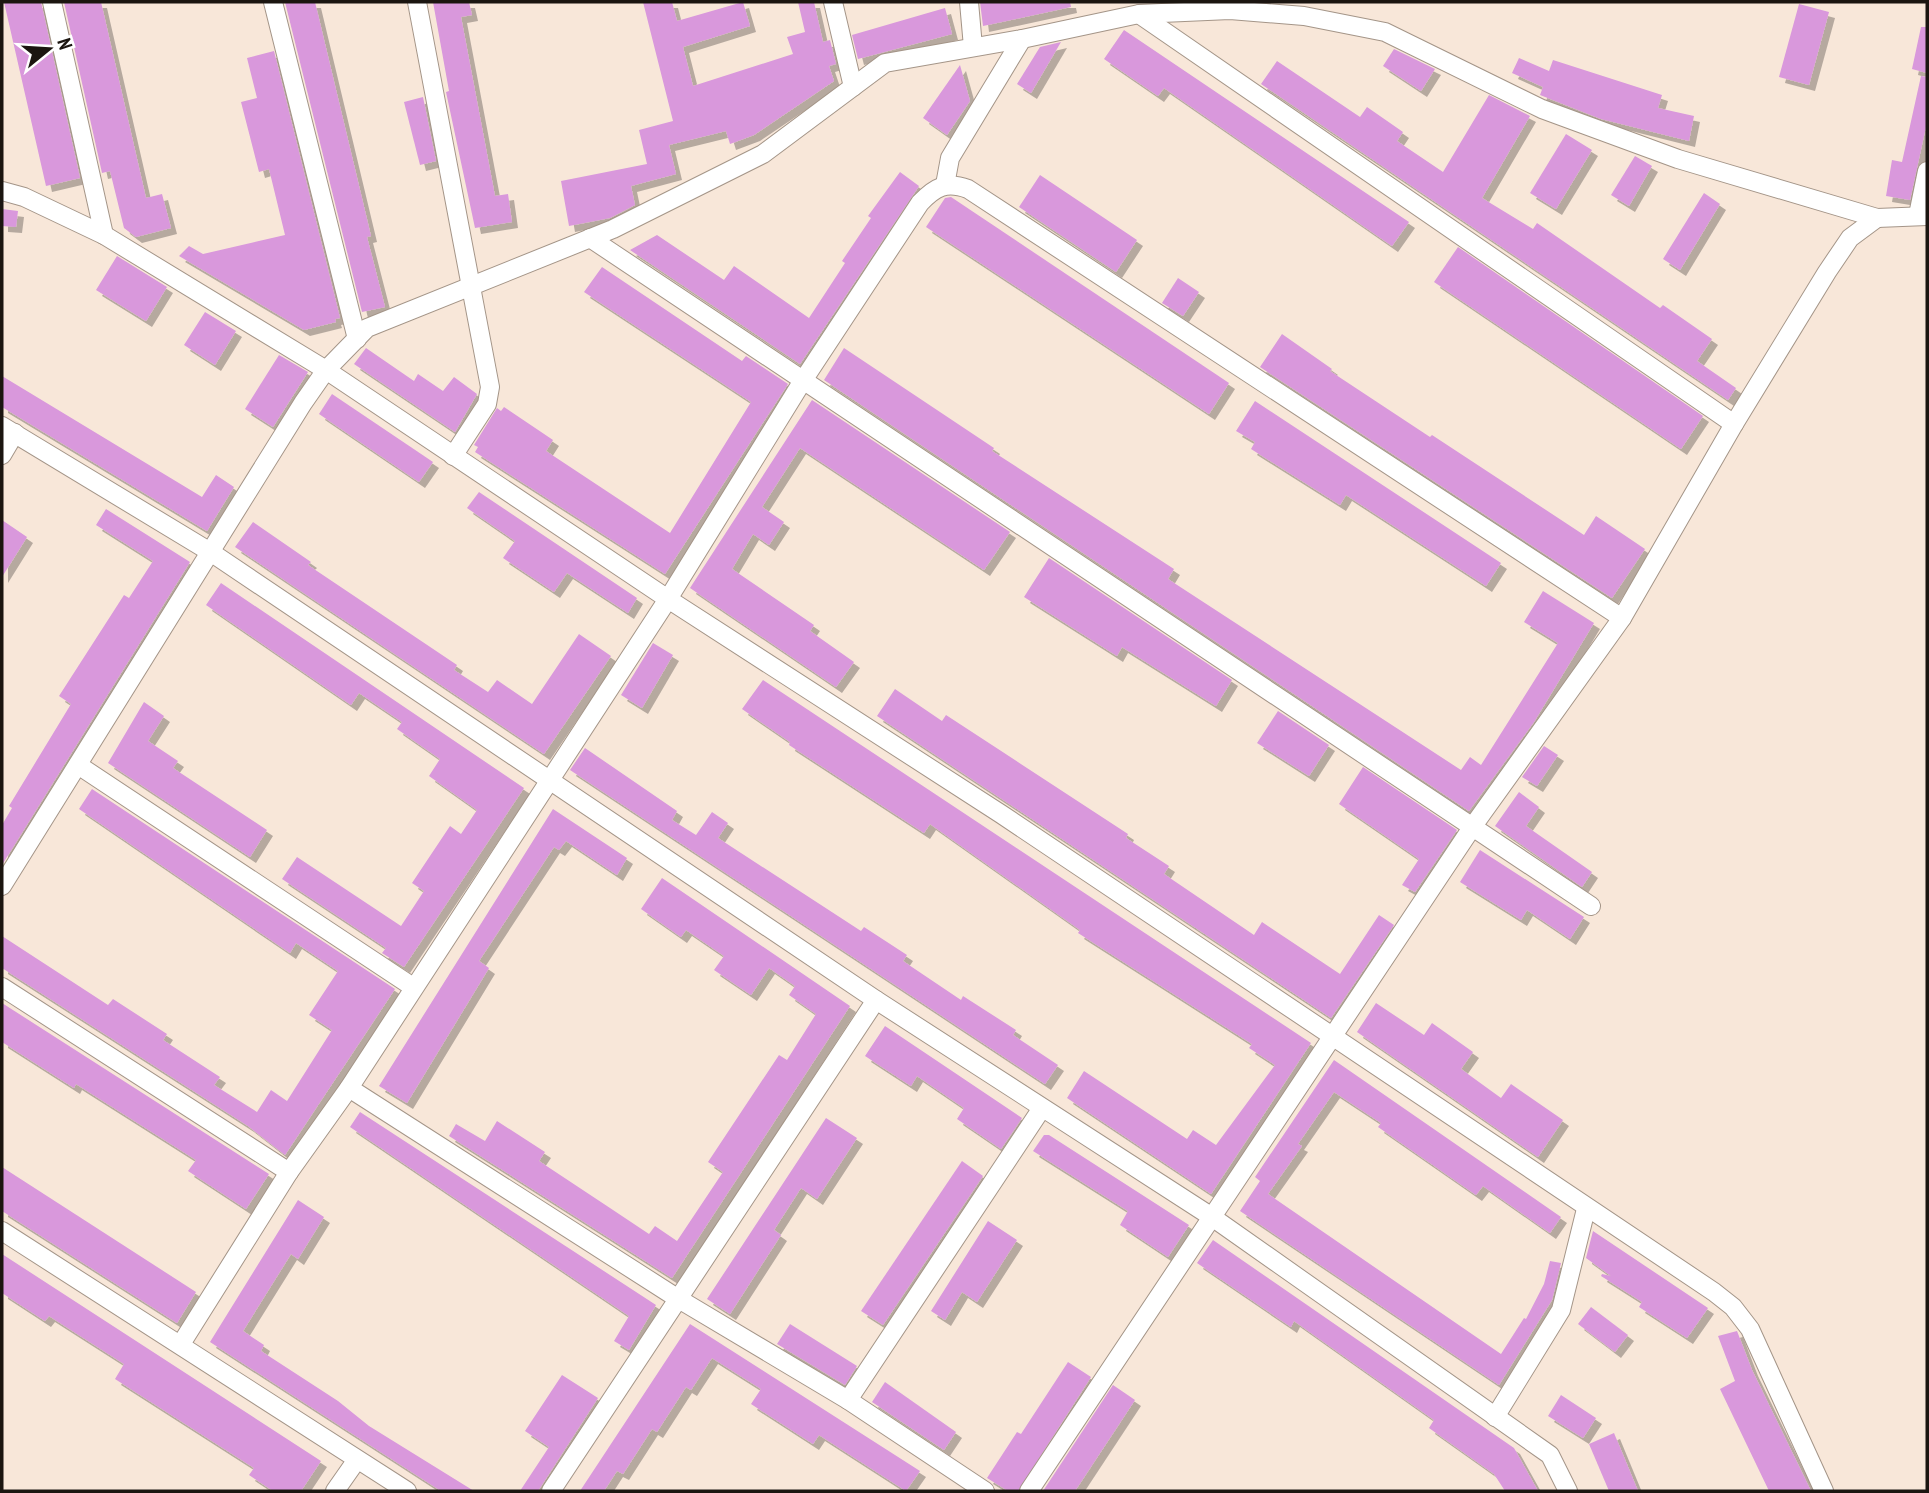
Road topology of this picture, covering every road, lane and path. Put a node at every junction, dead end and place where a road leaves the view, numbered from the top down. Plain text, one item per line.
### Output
1 (52, 2) edge
2 (273, 2) edge
3 (416, 2) edge
4 (832, 2) edge
5 (969, 2) edge
6 (1139, 13) junction
7 (1022, 39) junction
8 (972, 47) junction
9 (853, 87) junction
10 (1927, 171) edge
11 (945, 185) junction
12 (2, 191) edge
13 (1923, 216) edge
14 (1877, 218) junction
15 (104, 235) junction
16 (590, 238) junction
17 (472, 286) junction
18 (357, 339) junction
19 (326, 370) junction
20 (802, 382) junction
21 (1734, 424) junction
22 (8, 429) edge
23 (2, 455) edge
24 (453, 456) junction
25 (212, 553) junction
26 (668, 599) junction
27 (1622, 618) junction
28 (78, 765) junction
29 (550, 779) junction
30 (1473, 826) junction
31 (2, 886) edge
32 (1591, 906) dead end
33 (413, 987) junction
34 (2, 988) edge
35 (876, 1000) junction
36 (1333, 1038) junction
37 (349, 1088) junction
38 (1042, 1108) junction
39 (289, 1172) junction
40 (1586, 1209) junction
41 (1212, 1217) junction
42 (2, 1231) edge
43 (677, 1298) junction
44 (181, 1344) junction
45 (848, 1400) junction
46 (1495, 1417) junction
47 (356, 1461) junction
48 (335, 1491) edge
49 (407, 1491) edge
50 (551, 1491) edge
51 (985, 1491) edge
52 (1029, 1491) edge
53 (1568, 1491) edge
54 (1824, 1491) edge

1 - 15 street
2 - 18 street
3 - 17 street
4 - 9 street
5 - 8 street
6 - 7 street
6 - 14 street
6 - 21 street
7 - 8 street
7 - 11 street
8 - 9 street
9 - 16 street
10 - 13 street
11 - 20 street
11 - 27 street
12 - 15 street
13 - 14 street
14 - 21 street
15 - 19 street
16 - 17 street
16 - 20 street
17 - 18 street
17 - 24 street
18 - 19 street
19 - 24 street
19 - 25 street
20 - 26 street
20 - 30 street
21 - 27 street
22 - 23 street
22 - 25 street
24 - 26 street
25 - 28 street
25 - 29 street
26 - 29 street
26 - 36 street
27 - 30 street
28 - 31 street
28 - 33 street
29 - 33 street
29 - 35 street
30 - 32 street
30 - 36 street
33 - 37 street
34 - 39 street
35 - 38 street
35 - 43 street
36 - 40 street
36 - 41 street
37 - 39 street
37 - 43 street
38 - 41 street
38 - 45 street
39 - 44 street
40 - 46 street
40 - 54 street
41 - 46 street
41 - 52 street
42 - 44 street
43 - 45 street
43 - 50 street
44 - 47 street
45 - 51 street
46 - 53 street
47 - 48 street
47 - 49 street

